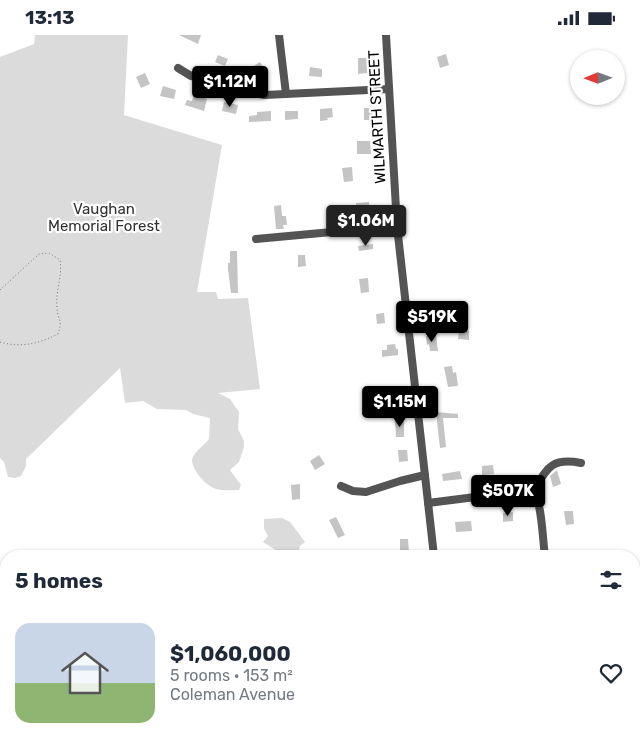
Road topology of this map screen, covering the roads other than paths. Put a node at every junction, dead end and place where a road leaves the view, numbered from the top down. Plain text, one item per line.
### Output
1 (279, 35) edge
2 (386, 35) edge
3 (178, 67) dead end
4 (389, 89) junction
5 (286, 95) junction
6 (397, 226) junction
7 (256, 239) dead end
8 (581, 463) dead end
9 (425, 475) junction
10 (341, 486) dead end
11 (532, 493) junction
12 (428, 503) junction
13 (433, 550) edge
14 (544, 550) edge

1 - 5 street
2 - 4 street, WILMARTH STREET
3 - 5 street
4 - 5 street
4 - 6 street, WILMARTH STREET
6 - 7 street
6 - 9 street, WILMARTH STREET
8 - 11 street
9 - 10 street
9 - 12 street, WILMARTH STREET
11 - 12 street
11 - 14 street
12 - 13 street, WILMARTH STREET

